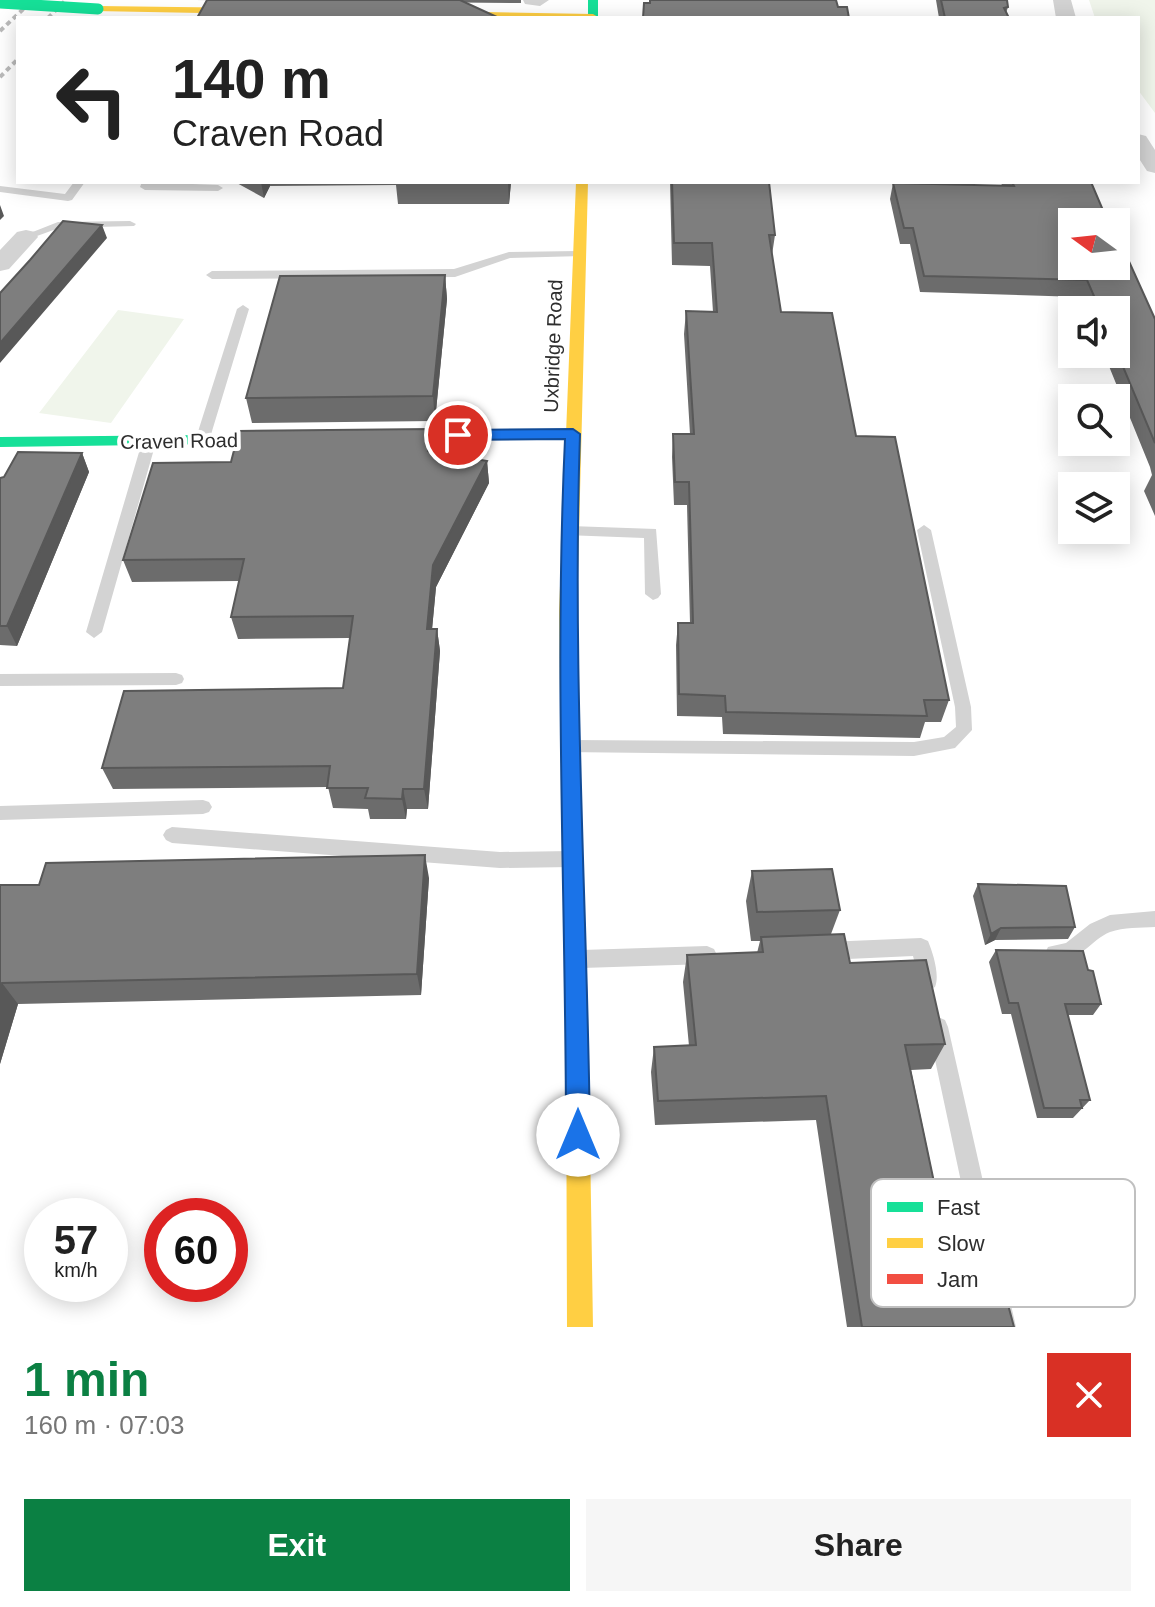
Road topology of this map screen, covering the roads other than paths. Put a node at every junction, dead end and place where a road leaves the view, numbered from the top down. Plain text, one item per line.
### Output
1 (532, 0) edge
2 (540, 0) edge
3 (0, 3) edge
4 (279, 12) edge
5 (217, 14) edge
6 (421, 14) edge
7 (507, 16) edge
8 (1140, 144) edge
9 (1155, 166) edge
10 (78, 184) edge
11 (146, 184) edge
12 (582, 184) edge
13 (218, 188) dead end
14 (0, 189) edge
15 (130, 224) dead end
16 (26, 237) joint
17 (578, 254) junction
18 (0, 264) edge
19 (212, 275) dead end
20 (243, 309) dead end
21 (573, 434) junction
22 (323, 438) edge
23 (353, 438) edge
24 (202, 441) junction
25 (149, 442) junction
26 (13, 450) edge
27 (924, 530) dead end
28 (569, 531) junction
29 (653, 594) dead end
30 (94, 632) dead end
31 (176, 679) dead end
32 (0, 680) edge
33 (569, 747) junction
34 (203, 807) dead end
35 (0, 813) edge
36 (172, 835) dead end
37 (572, 859) junction
38 (1155, 919) edge
39 (810, 951) edge
40 (1036, 952) edge
41 (730, 954) edge
42 (577, 959) junction
43 (972, 1179) edge
44 (1000, 1307) edge
45 (580, 1327) edge
46 (1004, 1327) edge

1 - 2 street
3 - 5 main road, bridge
4 - 5 main road
6 - 7 main road
8 - 9 street
10 - 14 lane
11 - 13 lane
12 - 17 main road, Uxbridge Road
15 - 16 lane
16 - 18 street
17 - 19 lane
17 - 21 main road, Uxbridge Road
20 - 24 lane
21 - 23 main road
21 - 28 main road, Uxbridge Road
22 - 24 main road, Craven Road
24 - 25 main road, Craven Road
25 - 26 main road, Craven Road
25 - 30 lane
27 - 33 lane
28 - 29 lane
28 - 33 main road, Uxbridge Road
31 - 32 lane
33 - 37 main road, Uxbridge Road
34 - 35 lane
36 - 37 lane
37 - 42 main road, Uxbridge Road
38 - 40 lane
39 - 43 lane
41 - 42 lane
42 - 45 main road, Uxbridge Road
44 - 46 lane

